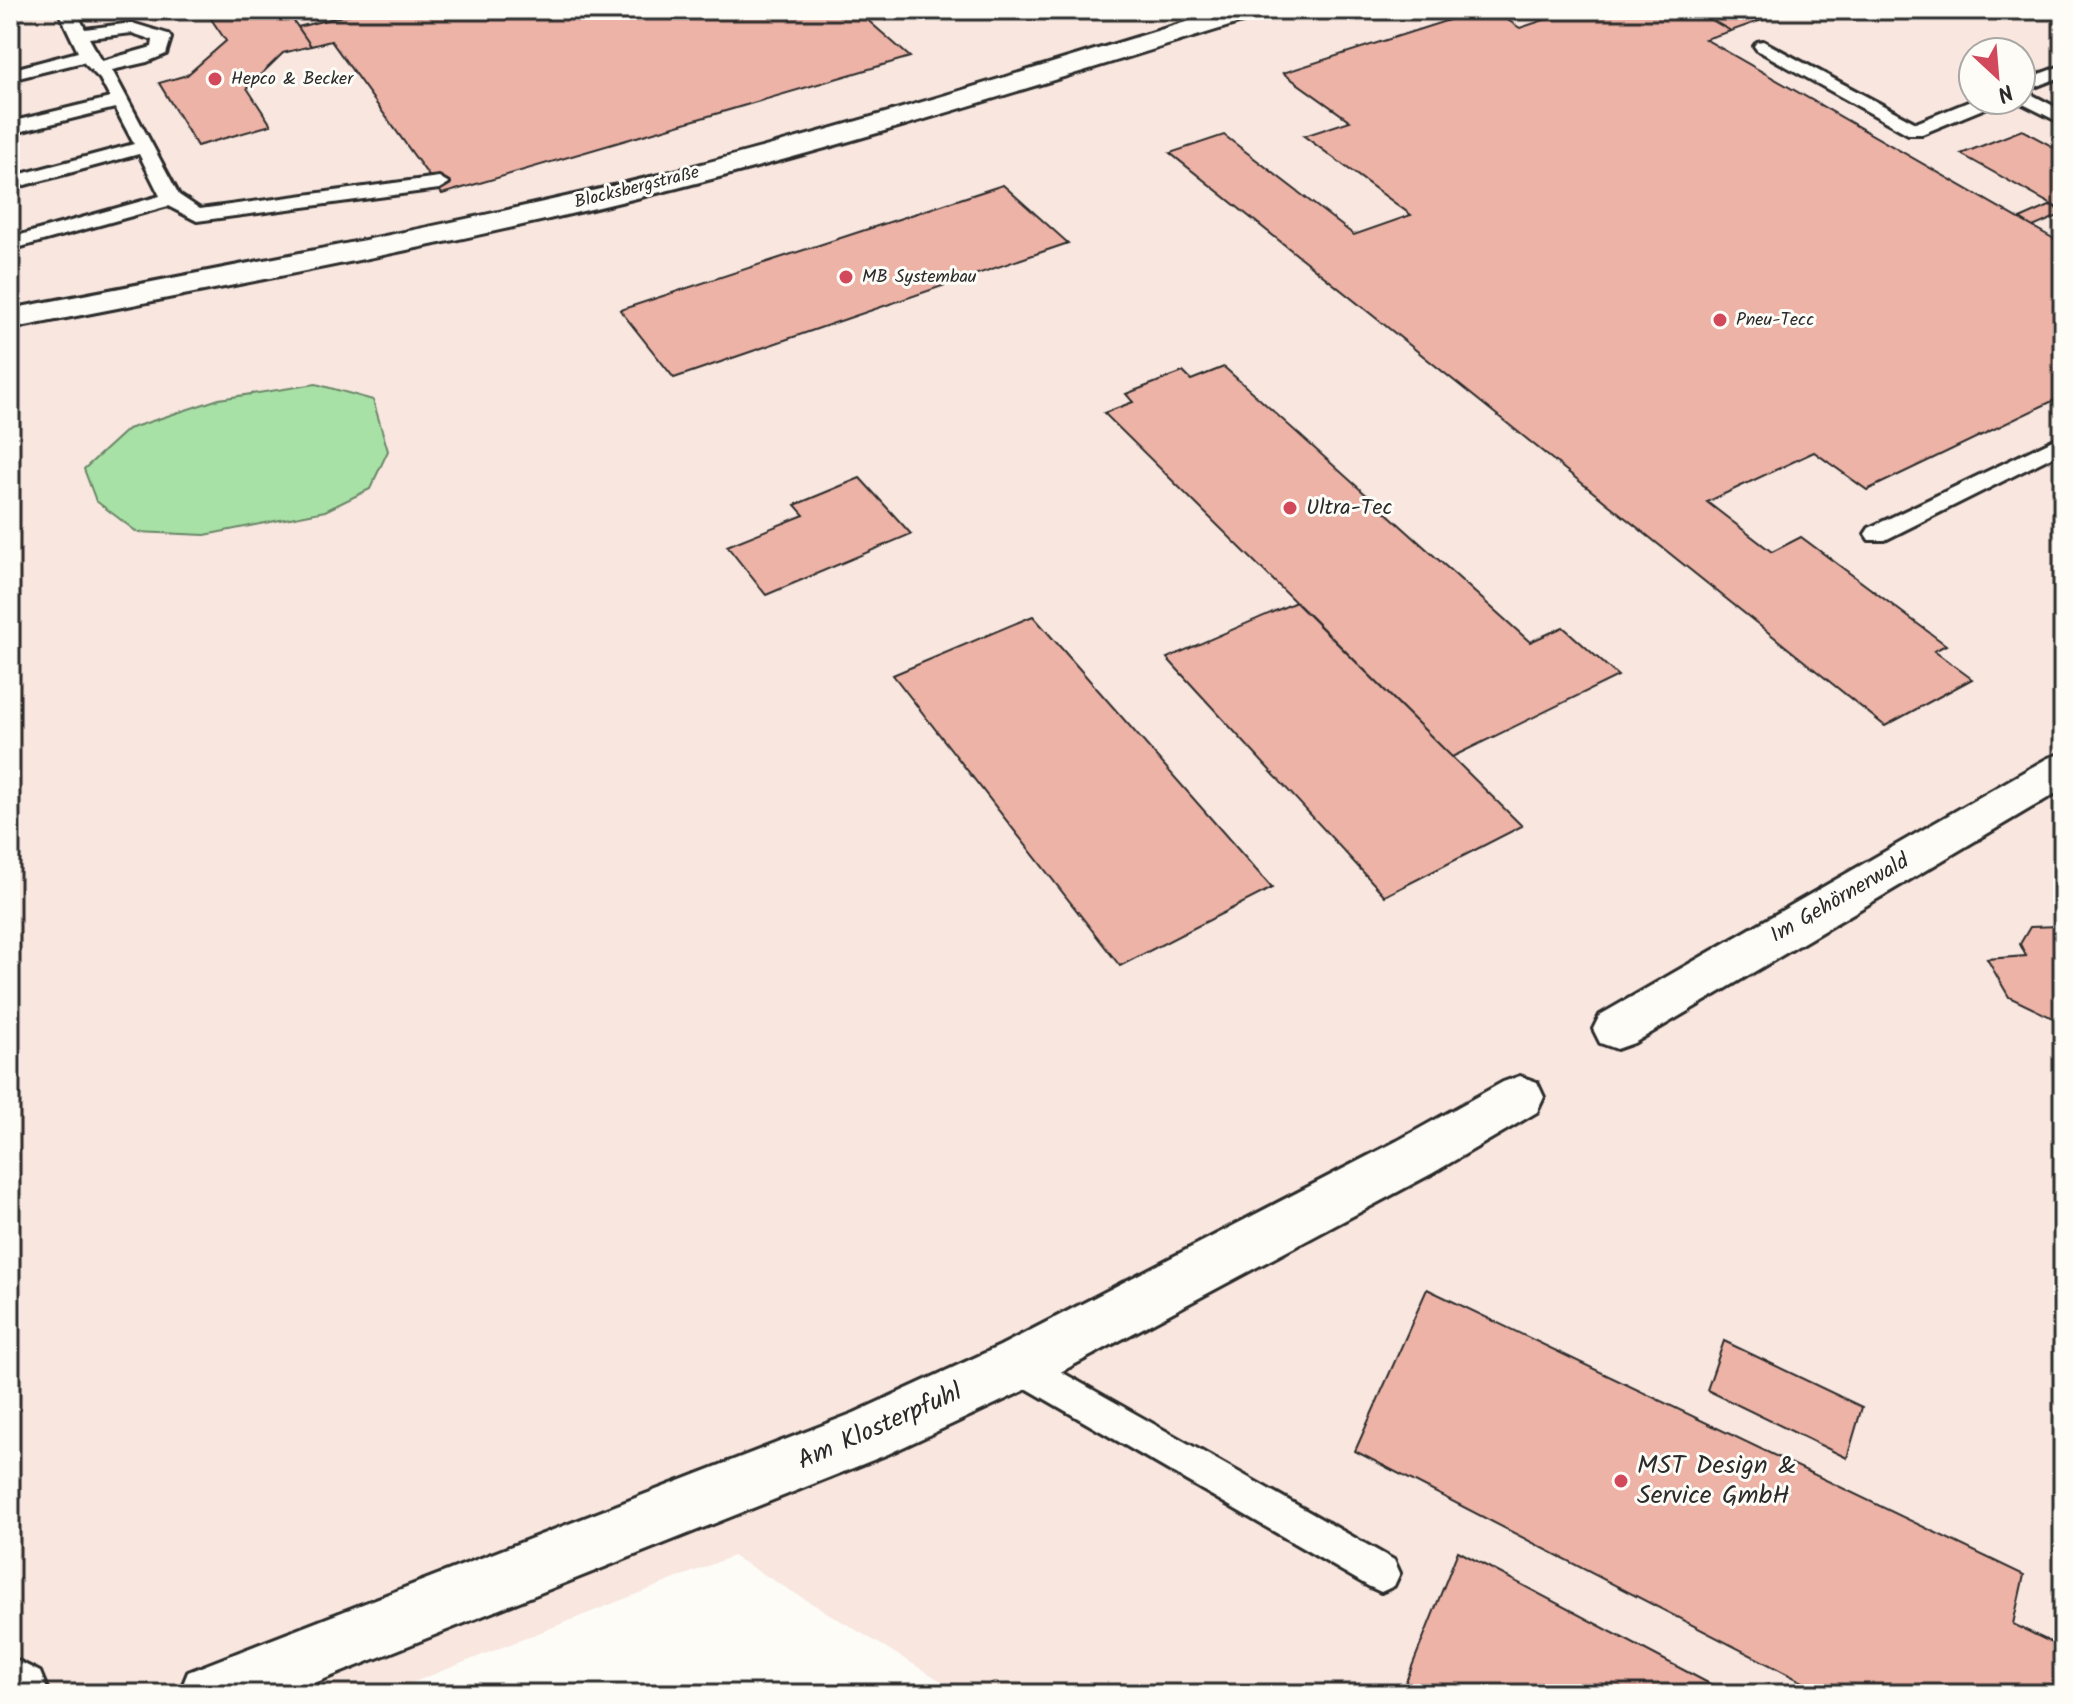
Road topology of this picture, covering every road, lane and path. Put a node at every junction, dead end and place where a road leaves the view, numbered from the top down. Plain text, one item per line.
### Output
1 (67, 10) edge
2 (1253, 10) edge
3 (79, 35) junction
4 (1763, 46) dead end
5 (94, 61) junction
6 (2063, 70) edge
7 (10, 75) edge
8 (2037, 81) edge
9 (120, 101) junction
10 (2037, 104) edge
11 (1957, 113) edge
12 (2063, 118) edge
13 (10, 128) edge
14 (145, 147) junction
15 (10, 183) edge
16 (439, 183) dead end
17 (171, 199) junction
18 (10, 244) edge
19 (10, 319) edge
20 (2063, 442) edge
21 (1877, 534) dead end
22 (2063, 769) edge
23 (1617, 1029) dead end
24 (1520, 1097) dead end
25 (1019, 1365) junction
26 (1381, 1573) dead end
27 (10, 1688) edge
28 (18, 1694) edge
29 (210, 1694) edge

1 - 3 lane
2 - 19 main road, Blocksbergstraße
3 - 5 lane
3 - 5 lane
4 - 11 lane
5 - 7 lane
5 - 9 lane
6 - 8 lane
9 - 13 lane
9 - 14 lane
10 - 12 lane
14 - 15 lane
14 - 17 lane
16 - 17 lane
17 - 18 lane
20 - 21 lane
22 - 23 main road, Im Gehörnerwald
24 - 25 main road, Am Klosterpfuhl
25 - 26 lane
25 - 29 main road, Am Klosterpfuhl
27 - 28 main road

